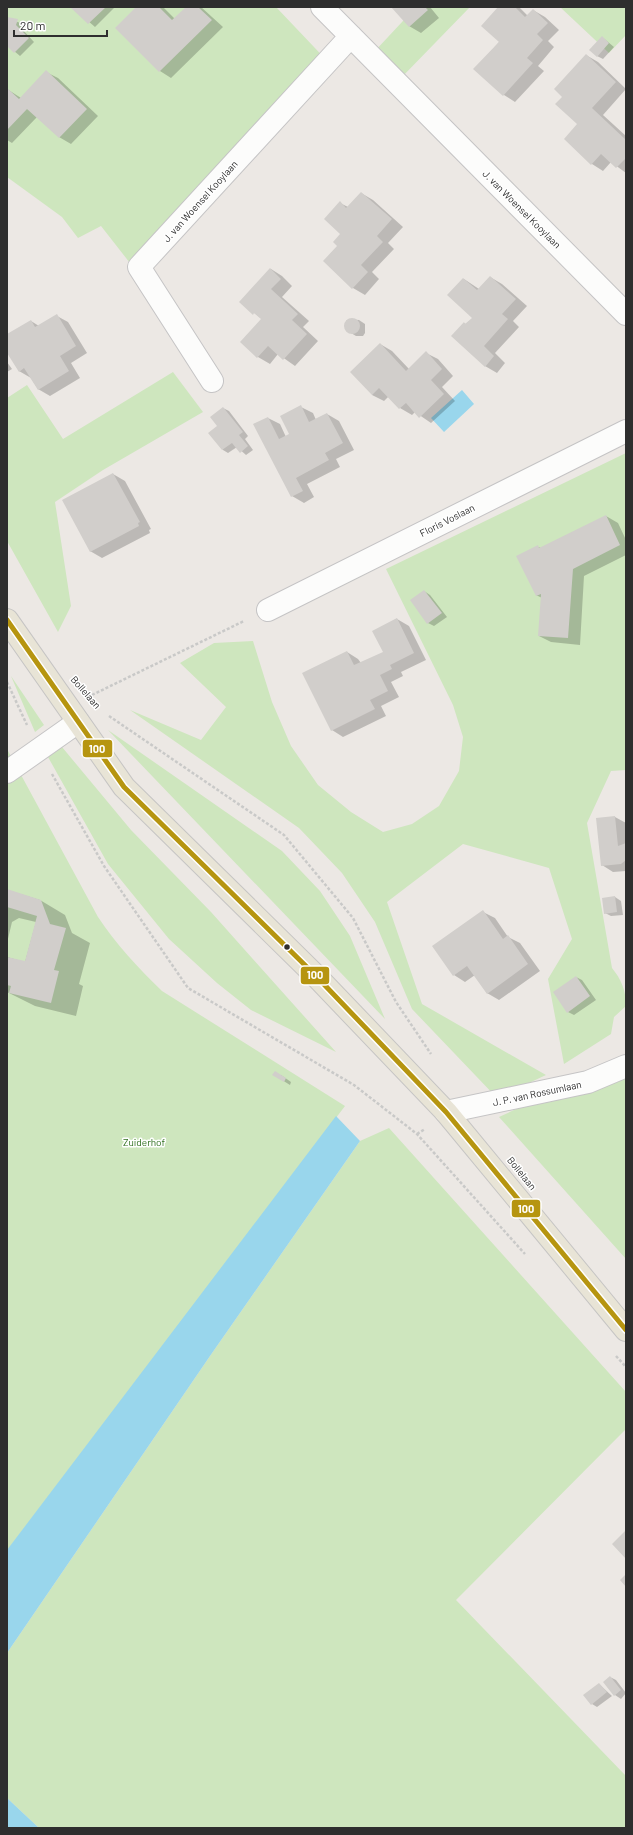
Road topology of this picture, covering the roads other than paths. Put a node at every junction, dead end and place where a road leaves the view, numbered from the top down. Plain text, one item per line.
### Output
1 (322, 7) edge
2 (351, 36) junction
3 (626, 314) edge
4 (212, 381) dead end
5 (626, 431) edge
6 (268, 610) road end
7 (7, 620) edge
8 (78, 722) junction
9 (7, 772) edge
10 (626, 1066) edge
11 (446, 1112) junction
12 (626, 1330) edge

1 - 2 street, J. van Woensel Kooylaan
2 - 3 street, J. van Woensel Kooylaan
2 - 4 street, J. van Woensel Kooylaan
5 - 6 street, Floris Voslaan
7 - 8 main road, Bollelaan
8 - 9 street
8 - 11 main road, Bollelaan
10 - 11 street, J. P. van Rossumlaan
11 - 12 main road, Bollelaan

